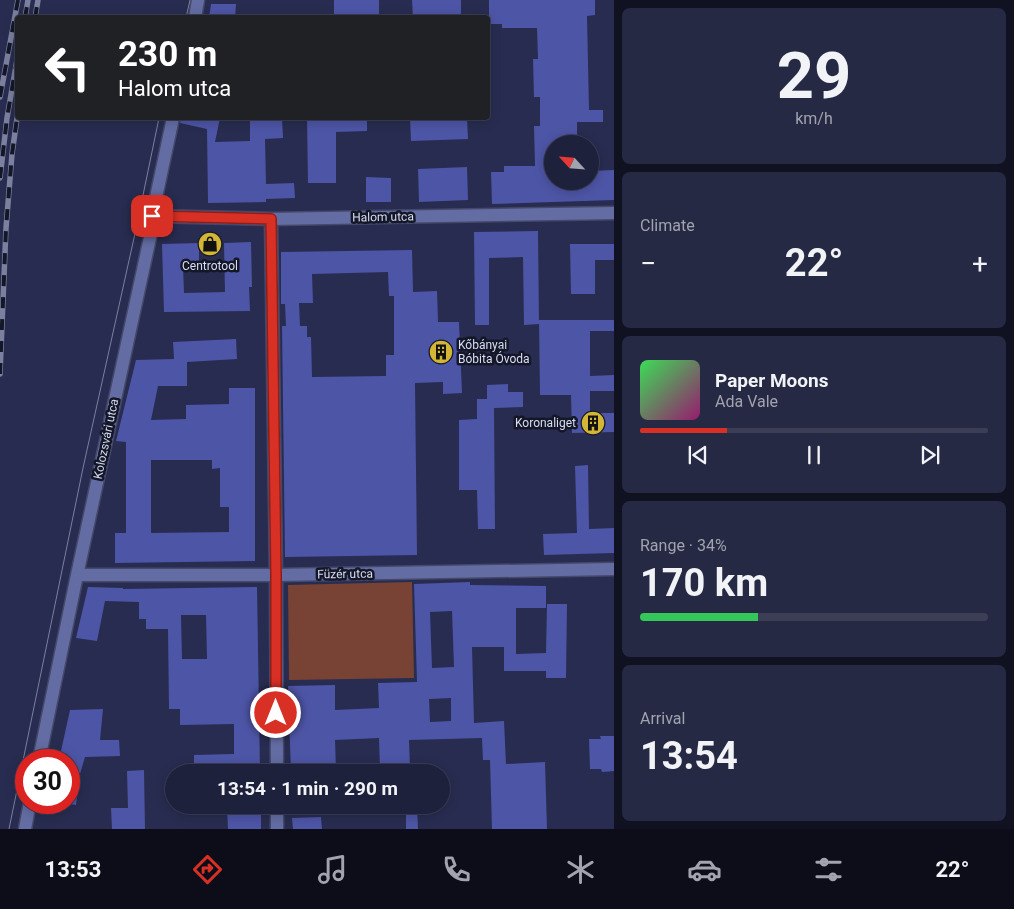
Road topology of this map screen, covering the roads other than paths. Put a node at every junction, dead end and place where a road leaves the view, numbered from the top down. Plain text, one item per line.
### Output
1 (198, 0) edge
2 (196, 15) edge
3 (173, 120) edge
4 (614, 213) edge
5 (152, 216) junction
6 (271, 219) junction
7 (614, 568) edge
8 (77, 575) junction
9 (276, 575) junction
10 (41, 749) edge
11 (276, 764) edge
12 (28, 814) edge
13 (277, 814) edge
14 (25, 829) edge
15 (277, 829) edge

1 - 2 street
3 - 5 street, Kolozsvári utca
4 - 6 street, Halom utca
5 - 6 street, Halom utca
5 - 8 street, Kolozsvári utca
6 - 9 street
7 - 9 street, Füzér utca
8 - 9 street, Füzér utca
8 - 10 street, Kolozsvári utca
9 - 11 street
12 - 14 street
13 - 15 street

